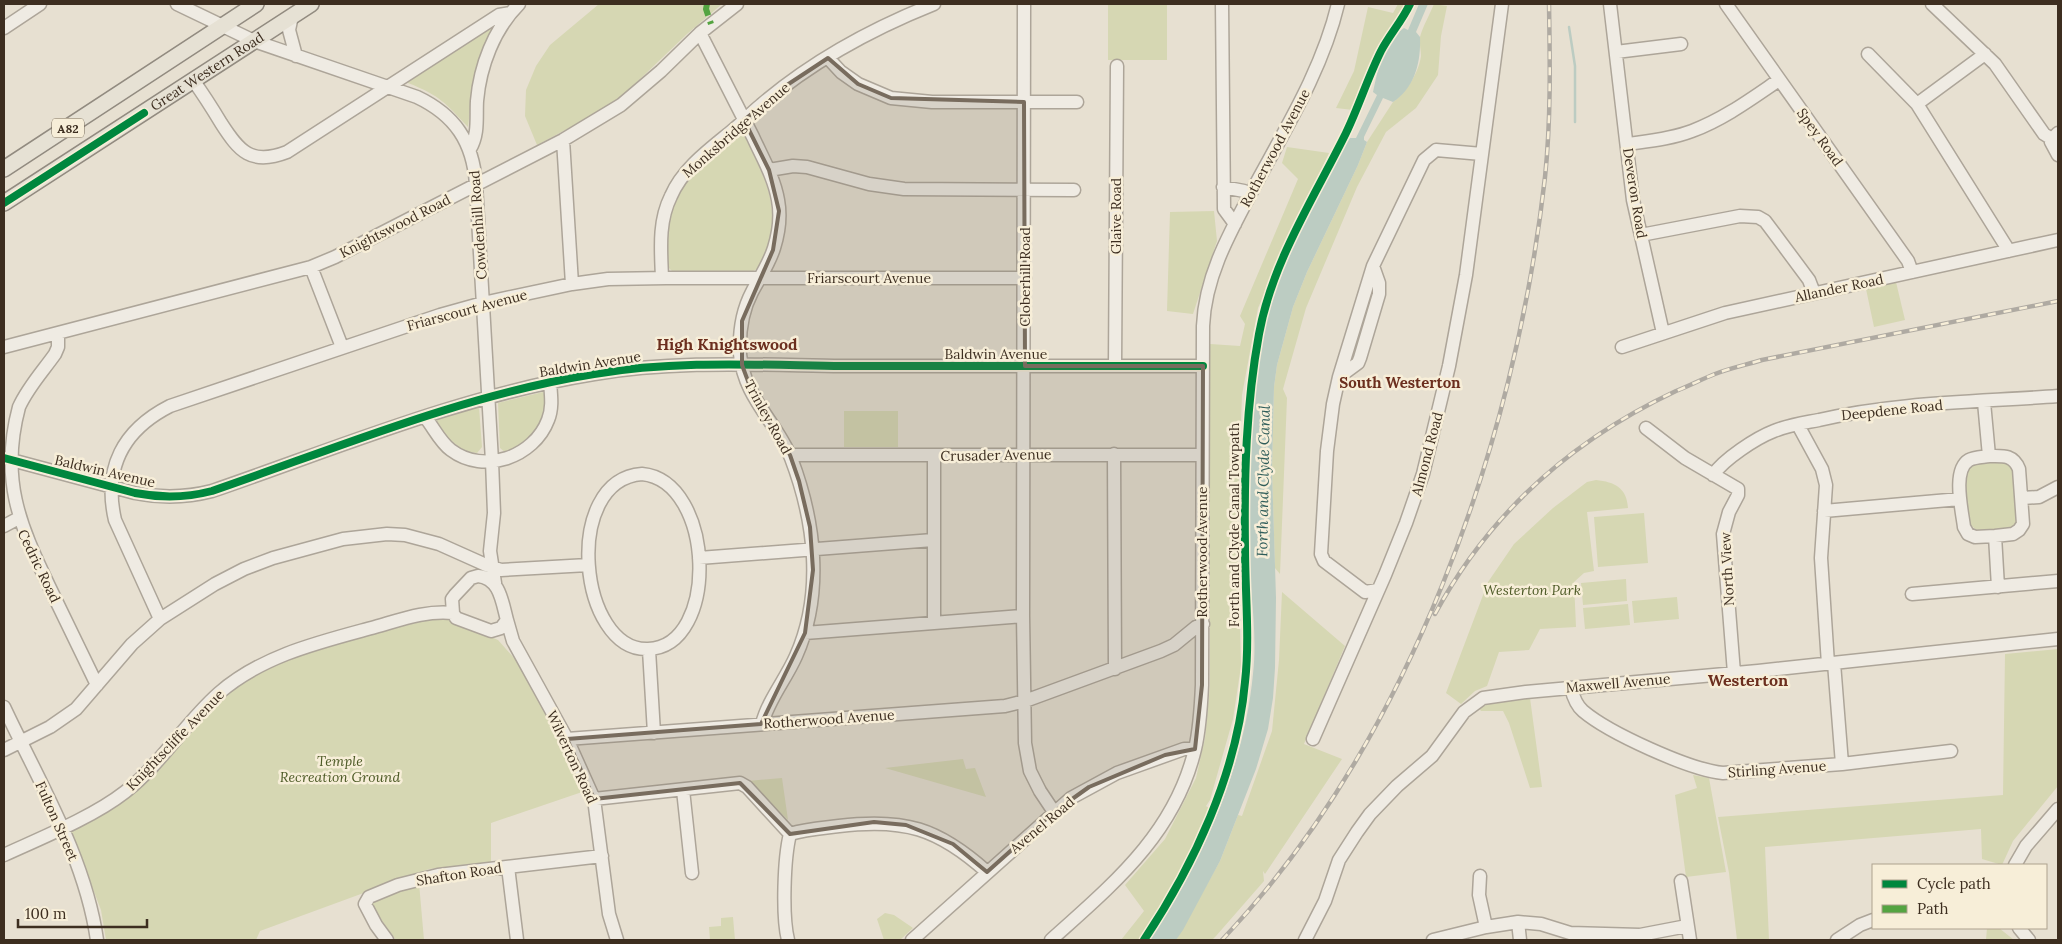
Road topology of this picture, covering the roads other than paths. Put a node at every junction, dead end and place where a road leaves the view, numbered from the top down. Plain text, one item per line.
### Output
1 (40, 4) edge
2 (177, 4) edge
3 (256, 4) edge
4 (311, 4) edge
5 (737, 4) edge
6 (934, 4) edge
7 (1024, 4) edge
8 (1222, 4) edge
9 (1338, 4) edge
10 (1502, 4) edge
11 (1610, 4) edge
12 (1726, 4) edge
13 (1932, 4) edge
14 (515, 8) edge
15 (292, 16) junction
16 (224, 25) junction
17 (4, 28) edge
18 (700, 33) junction
19 (254, 41) junction
20 (1681, 44) dead end
21 (1616, 52) junction
22 (1868, 54) dead end
23 (1985, 54) junction
24 (296, 56) junction
25 (828, 58) junction
26 (1117, 66) dead end
27 (193, 80) junction
28 (1779, 80) junction
29 (386, 86) junction
30 (1024, 102) junction
31 (1077, 102) dead end
32 (1917, 104) junction
33 (744, 120) junction
34 (2055, 136) edge
35 (563, 140) junction
36 (1628, 144) junction
37 (470, 149) junction
38 (1482, 154) junction
39 (2058, 155) edge
40 (4, 169) edge
41 (769, 170) junction
42 (476, 184) junction
43 (1224, 188) junction
44 (1025, 190) junction
45 (1074, 190) dead end
46 (1244, 190) dead end
47 (4, 203) edge
48 (1234, 224) junction
49 (1641, 235) junction
50 (2058, 240) edge
51 (2009, 251) junction
52 (312, 267) junction
53 (1912, 272) junction
54 (662, 278) junction
55 (760, 278) junction
56 (1025, 278) junction
57 (572, 284) junction
58 (1814, 293) junction
59 (483, 304) junction
60 (58, 333) junction
61 (1663, 333) junction
62 (4, 347) edge
63 (1622, 347) dead end
64 (342, 348) junction
65 (742, 365) junction
66 (1024, 366) junction
67 (1115, 366) junction
68 (1203, 366) junction
69 (550, 382) junction
70 (2058, 396) edge
71 (489, 397) junction
72 (1984, 402) junction
73 (425, 417) junction
74 (1798, 425) junction
75 (1646, 428) dead end
76 (1024, 454) junction
77 (1114, 454) junction
78 (1202, 454) junction
79 (790, 455) junction
80 (934, 456) junction
81 (1988, 456) junction
82 (6, 458) edge
83 (492, 461) junction
84 (1713, 475) junction
85 (110, 487) junction
86 (2058, 488) edge
87 (2022, 498) junction
88 (1960, 499) junction
89 (1824, 511) junction
90 (17, 519) junction
91 (4, 526) edge
92 (1995, 536) junction
93 (934, 540) junction
94 (812, 549) junction
95 (699, 558) junction
96 (486, 565) junction
97 (588, 565) junction
98 (472, 578) junction
99 (2058, 582) edge
100 (495, 583) junction
101 (1998, 587) junction
102 (1378, 590) junction
103 (1912, 594) dead end
104 (452, 600) junction
105 (436, 612) junction
106 (453, 613) junction
107 (1023, 616) junction
108 (160, 620) junction
109 (507, 620) junction
110 (934, 623) junction
111 (1203, 624) junction
112 (494, 631) junction
113 (805, 634) junction
114 (2058, 639) edge
115 (513, 641) junction
116 (649, 650) junction
117 (1831, 663) junction
118 (1115, 669) junction
119 (1734, 673) junction
120 (98, 685) junction
121 (1571, 688) junction
122 (1025, 701) junction
123 (4, 707) edge
124 (762, 724) junction
125 (654, 732) junction
126 (567, 739) junction
127 (1314, 740) dead end
128 (21, 742) junction
129 (1195, 749) junction
130 (4, 750) edge
131 (1951, 752) dead end
132 (1842, 764) junction
133 (683, 790) junction
134 (594, 799) junction
135 (2058, 809) edge
136 (1054, 812) junction
137 (62, 827) junction
138 (790, 834) junction
139 (4, 855) edge
140 (602, 856) junction
141 (2016, 864) edge
142 (508, 867) junction
143 (988, 872) junction
144 (692, 873) dead end
145 (1480, 876) dead end
146 (1681, 881) dead end
147 (1872, 920) edge
148 (1518, 922) junction
149 (1687, 926) junction
150 (1486, 927) junction
151 (2020, 929) edge
152 (96, 940) edge
153 (387, 940) edge
154 (517, 940) edge
155 (617, 940) edge
156 (788, 940) edge
157 (912, 940) edge
158 (1051, 940) edge
159 (1305, 940) edge
160 (1433, 940) edge
161 (1520, 940) edge
162 (1690, 940) edge
163 (1837, 940) edge
164 (2029, 940) edge

1 - 17 street
2 - 16 street, Cowdenhill Road
3 - 16 main road, Great Western Road / A82
4 - 15 main road, Great Western Road / A82
5 - 18 street, Knightswood Road
6 - 25 street, Monksbridge Avenue
7 - 30 street, Cloberhill Road
8 - 43 street
9 - 48 street, Rotherwood Avenue
10 - 38 street, Almond Road
11 - 21 street, Deveron Road
12 - 28 street, Spey Road
13 - 23 street
14 - 29 street
14 - 37 street
15 - 19 main road, Great Western Road / A82
15 - 24 street
16 - 19 street, Cowdenhill Road
16 - 40 main road, Great Western Road / A82
18 - 33 street, Trinley Road
18 - 35 street, Knightswood Road
19 - 24 street, Cowdenhill Road
19 - 27 main road, Great Western Road / A82
20 - 21 street
21 - 36 street, Deveron Road
22 - 32 street
23 - 32 street
23 - 34 street
24 - 29 street, Cowdenhill Road
25 - 30 street
25 - 33 street, Monksbridge Avenue
26 - 67 street, Glaive Road
27 - 29 street
27 - 47 main road, Great Western Road / A82
28 - 36 street
28 - 53 street, Spey Road
29 - 37 street, Cowdenhill Road
30 - 31 street
30 - 44 street, Cloberhill Road
32 - 51 street
33 - 41 street, Trinley Road
33 - 54 street, Monksbridge Avenue
34 - 39 street
35 - 42 street, Knightswood Road
35 - 57 street
36 - 49 street, Deveron Road
37 - 42 street, Cowdenhill Road
38 - 102 street, Almond Road
38 - 102 street
41 - 44 street
41 - 55 street, Trinley Road
42 - 52 street, Knightswood Road
42 - 59 street, Cowdenhill Road
43 - 46 street
43 - 48 street
44 - 45 street
44 - 56 street, Cloberhill Road
48 - 68 street, Rotherwood Avenue
49 - 58 street
49 - 61 street, Deveron Road
50 - 51 street, Allander Road
51 - 53 street, Allander Road
52 - 60 street, Knightswood Road
52 - 64 street
53 - 58 street, Allander Road
54 - 55 street, Friarscourt Avenue
54 - 57 street, Friarscourt Avenue
55 - 56 street, Friarscourt Avenue
55 - 65 street, Trinley Road
56 - 66 street, Cloberhill Road
57 - 59 street, Friarscourt Avenue
58 - 61 street, Allander Road
59 - 64 street, Friarscourt Avenue
59 - 71 street, Cowdenhill Road
60 - 62 street, Knightswood Road
60 - 82 street, Cedric Road
61 - 63 street, Allander Road
64 - 85 street, Friarscourt Avenue
65 - 66 street, Baldwin Avenue
65 - 69 street, Baldwin Avenue
65 - 79 street, Trinley Road
66 - 67 street, Baldwin Avenue
66 - 76 street, Cloberhill Road
67 - 68 street, Baldwin Avenue
68 - 78 street, Rotherwood Avenue
69 - 71 street, Baldwin Avenue
69 - 83 street
70 - 72 street, Deepdene Road
71 - 73 street, Baldwin Avenue
71 - 83 street, Cowdenhill Road
72 - 74 street, Deepdene Road
72 - 81 street
73 - 83 street
73 - 85 street, Baldwin Avenue
74 - 84 street, Deepdene Road
74 - 89 street
75 - 84 street, North View
76 - 77 street, Crusader Avenue
76 - 80 street, Crusader Avenue
76 - 107 street, Cloberhill Road
77 - 78 street, Crusader Avenue
77 - 118 street
78 - 111 street, Rotherwood Avenue
79 - 80 street, Crusader Avenue
79 - 94 street, Trinley Road
80 - 93 street
81 - 87 street
81 - 88 street
82 - 85 street, Baldwin Avenue
82 - 90 street, Cedric Road
83 - 96 street, Cowdenhill Road
84 - 119 street, North View
85 - 108 street, Friarscourt Avenue
86 - 87 street
87 - 92 street
88 - 89 street
88 - 92 street
89 - 117 street
90 - 91 street
90 - 120 street, Cedric Road
92 - 101 street
93 - 94 street
93 - 110 street
94 - 95 street
94 - 113 street, Trinley Road
95 - 97 street
95 - 116 street
96 - 97 street
96 - 98 street, Cowdenhill Road
96 - 100 street
96 - 108 street
97 - 116 street
98 - 100 street
98 - 104 street
99 - 101 street
100 - 109 street
101 - 103 street
102 - 127 street, Almond Road
104 - 105 street, Knightscliffe Avenue
104 - 106 street
105 - 106 street, Knightscliffe Avenue
105 - 137 street, Knightscliffe Avenue
106 - 112 street
107 - 110 street
107 - 122 street, Cloberhill Road
108 - 120 street
109 - 112 street
109 - 115 street, Wilverton Road
110 - 113 street
111 - 118 street, Rotherwood Avenue
111 - 129 street
112 - 115 street
113 - 124 street, Trinley Road
114 - 117 street, Maxwell Avenue
115 - 126 street, Wilverton Road
116 - 125 street
117 - 119 street, Maxwell Avenue
117 - 132 street
118 - 122 street, Rotherwood Avenue
119 - 121 street, Maxwell Avenue
120 - 128 street
121 - 132 street, Stirling Avenue
121 - 159 street, Maxwell Avenue
122 - 124 street, Rotherwood Avenue
122 - 136 street, Cloberhill Road
123 - 128 street, Fulton Street
124 - 125 street, Rotherwood Avenue
125 - 126 street, Rotherwood Avenue
126 - 134 street, Wilverton Road
128 - 130 street
128 - 137 street, Fulton Street
129 - 136 street, Avenel Road
129 - 158 street
131 - 132 street, Stirling Avenue
133 - 134 street
133 - 138 street
133 - 144 street
134 - 140 street, Wilverton Road
135 - 141 street
136 - 143 street, Avenel Road
137 - 139 street, Knightscliffe Avenue
137 - 152 street, Fulton Street
138 - 143 street
138 - 156 street
140 - 142 street, Shafton Road
140 - 155 street, Wilverton Road
142 - 153 street, Shafton Road
142 - 154 street
143 - 157 street, Avenel Road
145 - 150 street
146 - 149 street
147 - 163 street
148 - 149 street
148 - 150 street
148 - 161 street
149 - 162 street
150 - 160 street
151 - 164 street

